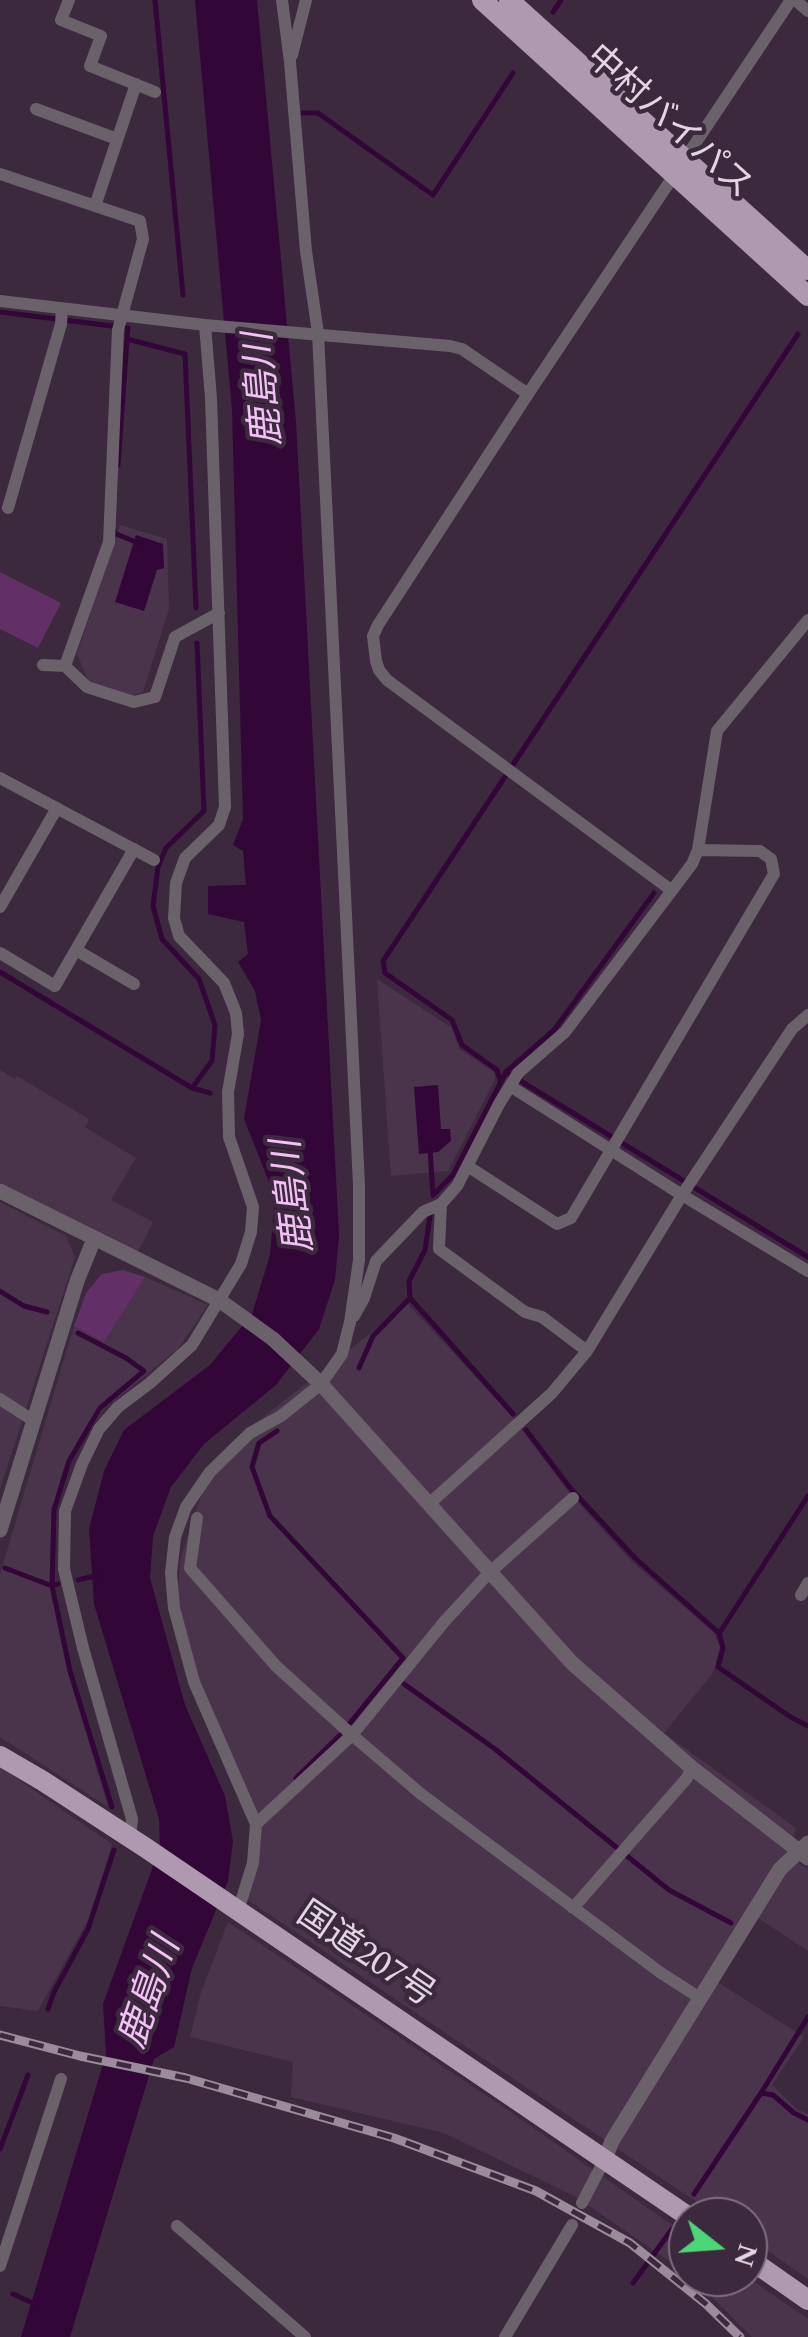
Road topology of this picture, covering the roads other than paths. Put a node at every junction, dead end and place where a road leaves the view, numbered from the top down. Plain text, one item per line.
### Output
1 (69, 0) edge
2 (282, 0) edge
3 (306, 0) edge
4 (482, 0) edge
5 (509, 0) edge
6 (793, 0) edge
7 (808, 11) edge
8 (290, 62) junction
9 (136, 84) junction
10 (155, 92) dead end
11 (36, 109) dead end
12 (118, 139) junction
13 (680, 166) junction
14 (0, 174) edge
15 (95, 206) junction
16 (808, 270) edge
17 (808, 296) edge
18 (0, 301) edge
19 (62, 309) junction
20 (119, 323) junction
21 (205, 325) junction
22 (318, 334) junction
23 (528, 394) junction
24 (8, 508) dead end
25 (218, 613) junction
26 (808, 620) edge
27 (43, 665) dead end
28 (65, 666) junction
29 (0, 778) edge
30 (57, 808) junction
31 (134, 849) junction
32 (698, 850) junction
33 (154, 860) dead end
34 (671, 890) junction
35 (0, 907) edge
36 (76, 950) junction
37 (0, 953) edge
38 (134, 984) dead end
39 (808, 1015) edge
40 (510, 1086) junction
41 (612, 1151) junction
42 (469, 1167) junction
43 (0, 1192) edge
44 (682, 1195) junction
45 (441, 1204) junction
46 (94, 1239) junction
47 (808, 1271) edge
48 (219, 1300) junction
49 (350, 1322) junction
50 (587, 1351) junction
51 (320, 1384) junction
52 (0, 1400) edge
53 (34, 1421) junction
54 (6, 1489) edge
55 (573, 1498) dead end
56 (429, 1504) junction
57 (197, 1518) dead end
58 (0, 1530) edge
59 (490, 1573) junction
60 (352, 1735) junction
61 (0, 1756) edge
62 (692, 1768) junction
63 (256, 1824) junction
64 (138, 1843) junction
65 (805, 1850) edge
66 (573, 1908) junction
67 (238, 1911) junction
68 (700, 1998) junction
69 (61, 2079) dead end
70 (605, 2159) junction
71 (668, 2202) edge
72 (582, 2203) dead end
73 (572, 2225) dead end
74 (177, 2226) dead end
75 (0, 2266) edge
76 (768, 2272) edge
77 (808, 2300) edge
78 (305, 2337) edge
79 (505, 2337) edge

1 - 9 street
2 - 8 street
3 - 8 street
4 - 13 highway, 中村バイパス
5 - 13 highway, 中村バイパス
6 - 7 street
6 - 13 street
8 - 22 street
9 - 10 street
9 - 12 street
11 - 12 street
12 - 15 street
13 - 16 highway, 中村バイパス
13 - 17 highway, 中村バイパス
13 - 23 street
14 - 15 street
15 - 20 street
18 - 19 street
19 - 20 street
19 - 24 street
20 - 21 street
20 - 28 street
21 - 22 street
21 - 25 street
22 - 23 street
22 - 49 street
23 - 34 street
25 - 28 street
25 - 48 street
26 - 32 street
27 - 28 street
29 - 30 street
30 - 31 street
30 - 35 street
31 - 33 street
31 - 36 street
32 - 34 street
32 - 41 street
34 - 40 street
36 - 37 street
36 - 38 street
39 - 44 street
40 - 41 street
40 - 42 street
41 - 42 street
41 - 44 street
42 - 45 street
43 - 46 street
44 - 47 street
44 - 50 street
45 - 49 street
45 - 50 street
46 - 48 street
46 - 53 street
48 - 51 street
48 - 64 street
49 - 51 street
50 - 56 street
51 - 56 street
51 - 63 street
52 - 53 street
53 - 54 street
54 - 58 street
55 - 59 street
56 - 59 street
57 - 60 street
59 - 60 street
59 - 62 street
60 - 63 street
60 - 66 street
61 - 64 highway, 国道207号
62 - 65 street
62 - 66 street
63 - 67 street
64 - 67 highway, 国道207号
65 - 68 street
66 - 68 street
67 - 70 highway, 国道207号
68 - 70 street
69 - 75 street
70 - 71 highway, 国道207号
70 - 72 street
73 - 79 street
74 - 78 street
76 - 77 highway

